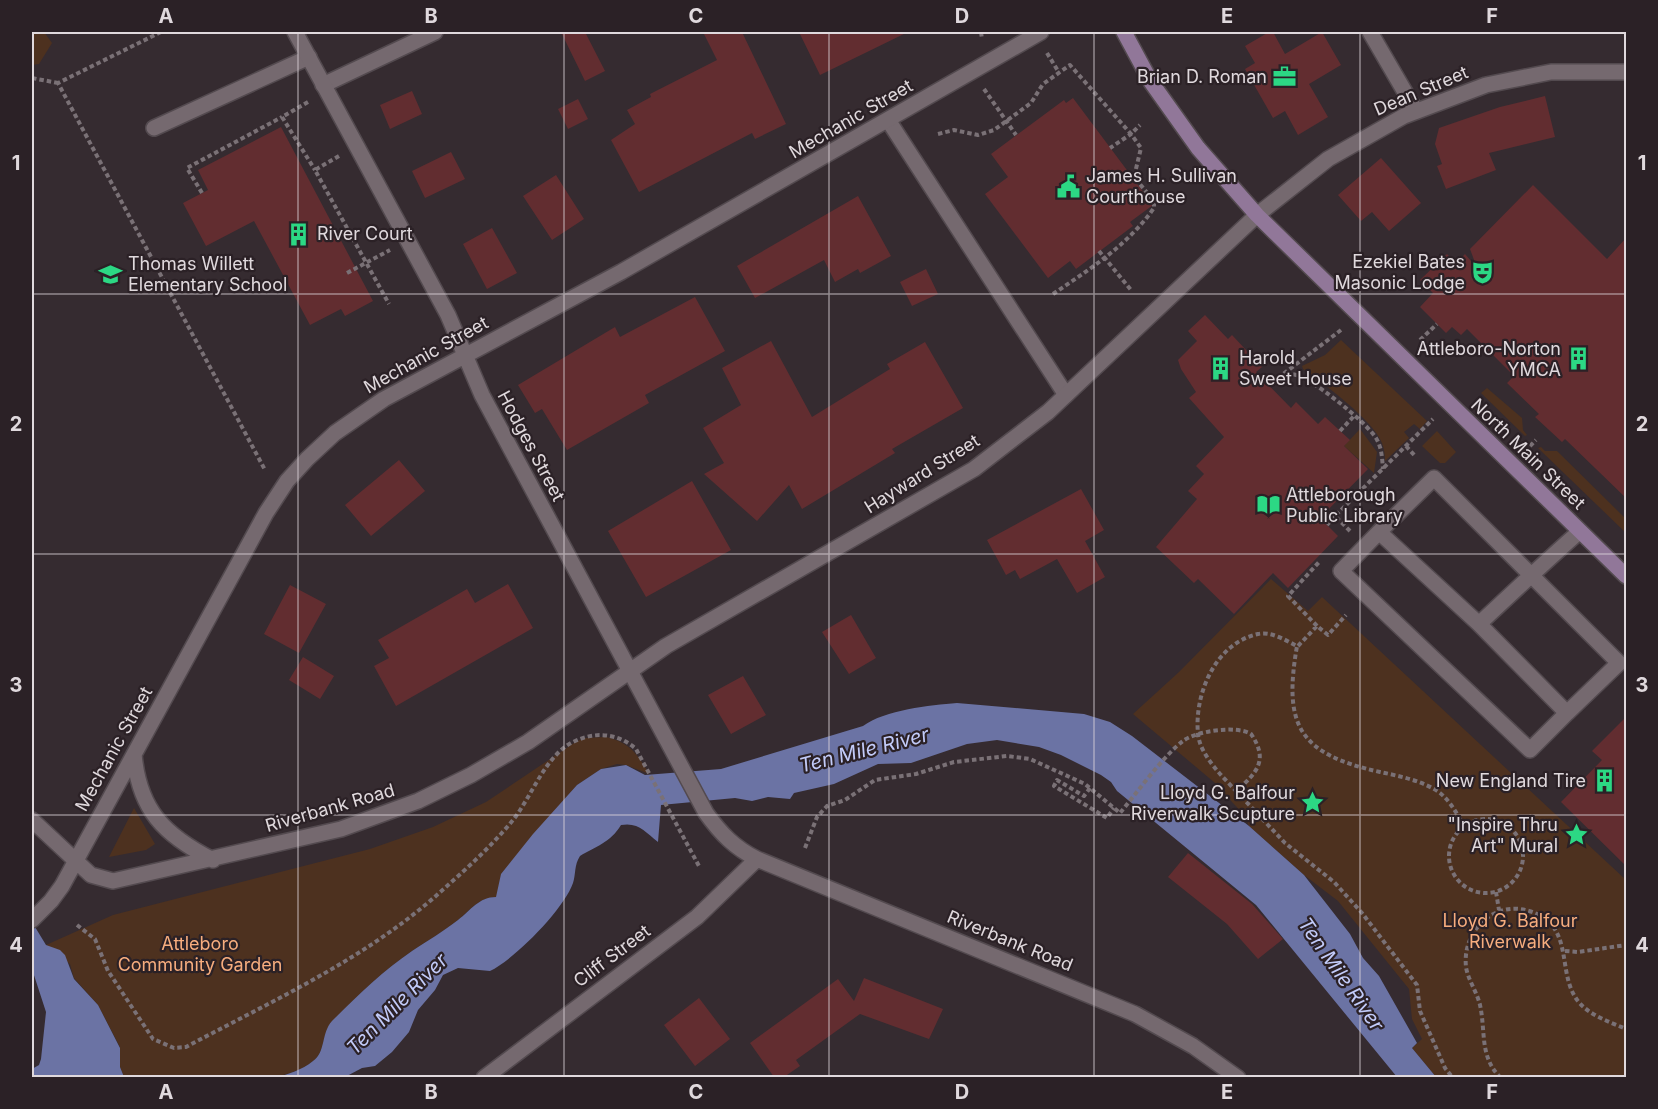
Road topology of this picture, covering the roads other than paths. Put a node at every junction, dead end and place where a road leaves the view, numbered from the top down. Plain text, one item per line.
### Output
1 (295, 32) edge
2 (435, 32) edge
3 (1040, 32) edge
4 (1124, 32) edge
5 (1370, 32) edge
6 (309, 57) junction
7 (1626, 72) edge
8 (323, 85) junction
9 (1416, 111) junction
10 (888, 120) junction
11 (154, 128) dead end
12 (1257, 215) junction
13 (465, 355) junction
14 (1066, 395) junction
15 (1379, 532) junction
16 (1579, 532) junction
17 (1532, 575) junction
18 (1626, 576) edge
19 (1479, 624) junction
20 (1623, 661) edge
21 (628, 672) junction
22 (1567, 713) junction
23 (134, 754) junction
24 (32, 820) edge
25 (758, 859) junction
26 (213, 860) junction
27 (75, 862) junction
28 (32, 920) edge
29 (484, 1077) edge
30 (1238, 1077) edge

1 - 6 street, Hodges Street
2 - 8 street
3 - 10 street, Mechanic Street
4 - 12 main road, North Main Street
5 - 9 street
6 - 8 street, Hodges Street
6 - 11 street
7 - 9 street, Dean Street
8 - 13 street, Hodges Street
9 - 12 street, Dean Street
10 - 13 street, Mechanic Street
10 - 14 street
12 - 14 street, Hayward Street
12 - 16 main road, North Main Street
13 - 21 street, Hodges Street
13 - 23 street, Mechanic Street
14 - 21 street, Hayward Street
15 - 17 street
15 - 19 street
15 - 22 street
16 - 17 street
16 - 18 main road, North Main Street
17 - 19 street
17 - 20 street
19 - 22 street
20 - 22 street
21 - 25 street, Hodges Street
21 - 26 street, Riverbank Road
23 - 26 street
23 - 27 street, Mechanic Street
24 - 27 street, Riverbank Road
25 - 29 street, Cliff Street
25 - 30 street, Riverbank Road
26 - 27 street, Riverbank Road
27 - 28 street, Mechanic Street

